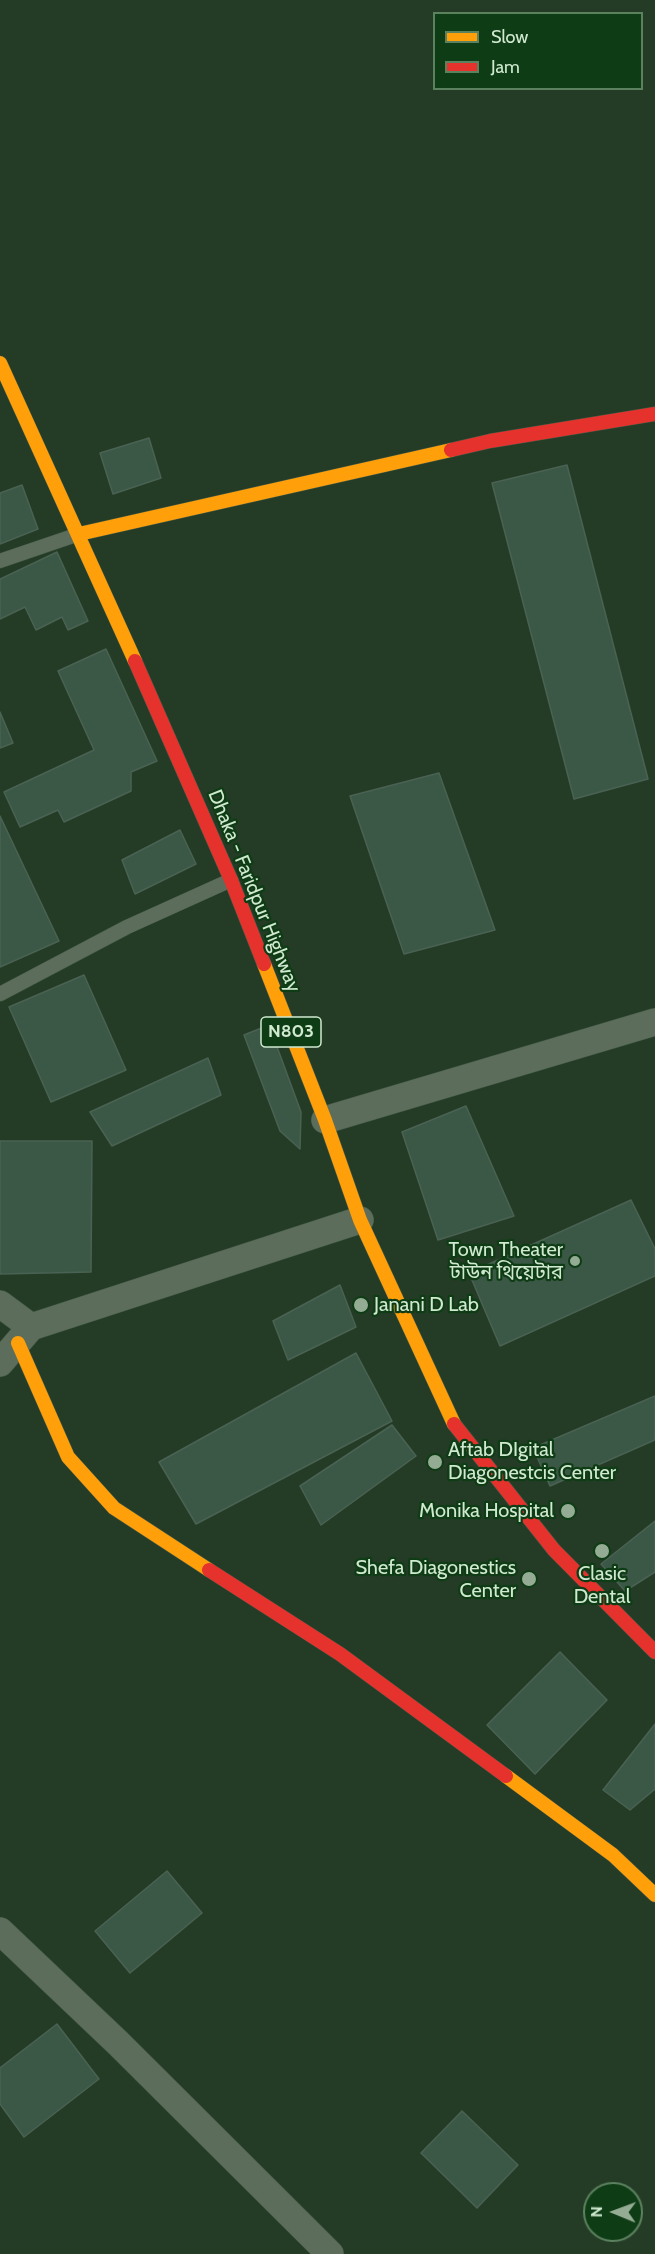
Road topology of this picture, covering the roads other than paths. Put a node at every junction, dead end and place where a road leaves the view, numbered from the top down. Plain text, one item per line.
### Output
1 (0, 363) edge
2 (655, 414) edge
3 (79, 534) junction
4 (0, 561) edge
5 (231, 880) junction
6 (0, 994) edge
7 (655, 1022) edge
8 (325, 1120) junction
9 (360, 1220) junction
10 (0, 1304) edge
11 (24, 1335) junction
12 (0, 1363) edge
13 (655, 1652) edge
14 (655, 1895) edge
15 (0, 1931) edge
16 (330, 2254) edge

1 - 3 main road, Dhaka - Faridpur Highway / N803
2 - 3 main road
3 - 4 lane
3 - 5 main road, Dhaka - Faridpur Highway / N803
5 - 6 lane
5 - 8 main road, Dhaka - Faridpur Highway / N803
7 - 8 street
8 - 9 main road, Dhaka - Faridpur Highway / N803
9 - 11 street
9 - 13 main road, Dhaka - Faridpur Highway / N803
10 - 11 street
11 - 12 street
11 - 14 main road
15 - 16 street

